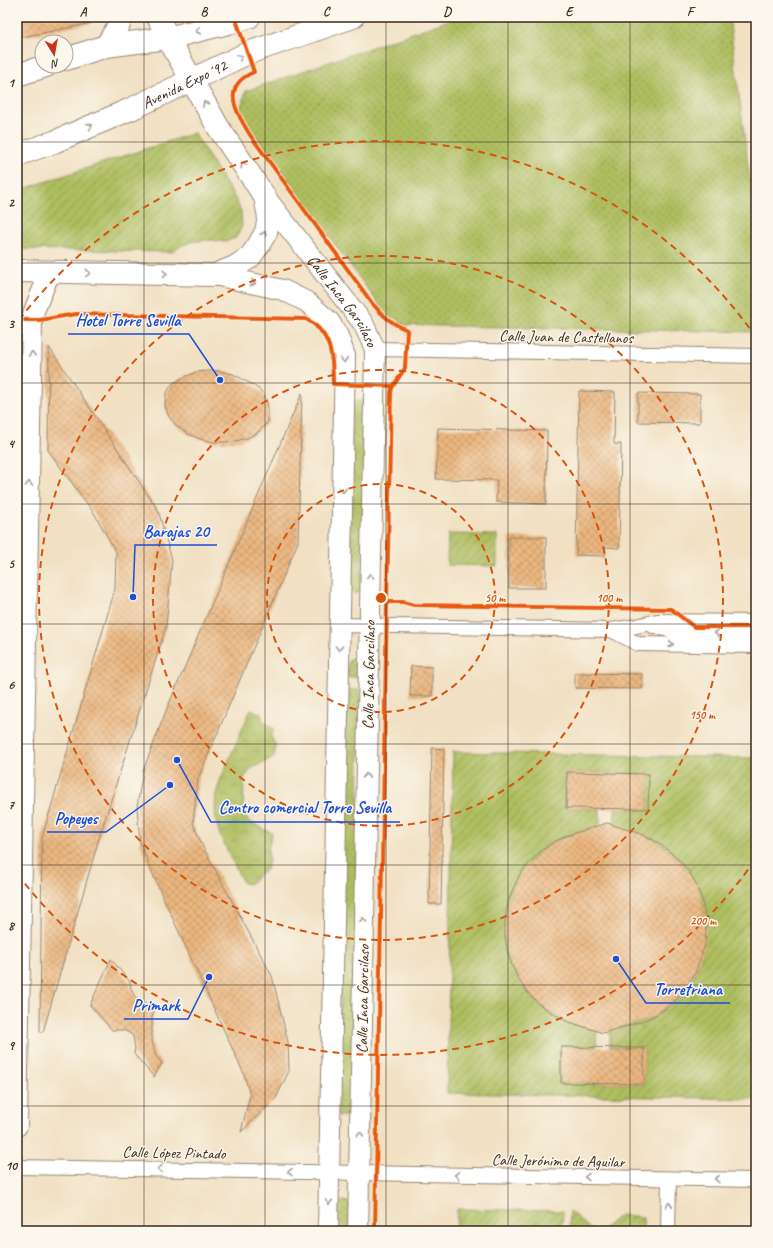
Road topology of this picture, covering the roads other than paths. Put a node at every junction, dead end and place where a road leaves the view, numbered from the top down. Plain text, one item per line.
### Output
1 (121, 17) edge
2 (158, 17) edge
3 (249, 17) edge
4 (353, 17) edge
5 (168, 38) junction
6 (106, 46) junction
7 (74, 56) edge
8 (34, 70) edge
9 (17, 75) edge
10 (192, 80) junction
11 (17, 155) edge
12 (265, 197) junction
13 (17, 271) edge
14 (50, 272) junction
15 (214, 275) junction
16 (375, 349) junction
17 (756, 356) edge
18 (756, 622) edge
19 (340, 626) junction
20 (369, 626) junction
21 (637, 626) junction
22 (611, 630) junction
23 (756, 634) edge
24 (756, 646) edge
25 (17, 1126) edge
26 (17, 1167) edge
27 (329, 1172) junction
28 (359, 1173) junction
29 (669, 1178) junction
30 (756, 1180) edge
31 (328, 1231) edge
32 (358, 1231) edge
33 (668, 1231) edge

1 - 6 main road
2 - 5 main road, Calle Inca Garcilaso
3 -> 5 main road
10 -> 4 main road, Avenida Expo´92
5 - 6 main road
5 - 10 main road, Calle Inca Garcilaso
6 - 7 main road
8 - 9 main road
11 -> 10 main road, Avenida Expo´92
12 -> 10 main road, Calle Inca Garcilaso
15 -> 12 main road
12 - 16 street, Calle Inca Garcilaso
13 - 14 main road
14 -> 15 main road
25 -> 14 street
15 -> 19 street, Calle Inca Garcilaso
16 - 17 street, Calle Juan de Castellanos
20 -> 16 street, Calle Inca Garcilaso
18 - 21 street
19 - 20 street
19 -> 27 street, Calle Inca Garcilaso
20 - 22 street
28 -> 20 street, Calle Inca Garcilaso
21 - 22 street
23 -> 21 street
22 -> 24 street
27 -> 26 street, Calle López Pintado
27 - 28 street, Calle López Pintado
27 -> 31 street, Calle Inca Garcilaso
29 -> 28 street, Calle Jerónimo de Aguilar
28 - 32 street, Calle Inca Garcilaso
30 -> 29 street, Calle Jerónimo de Aguilar
33 -> 29 street

